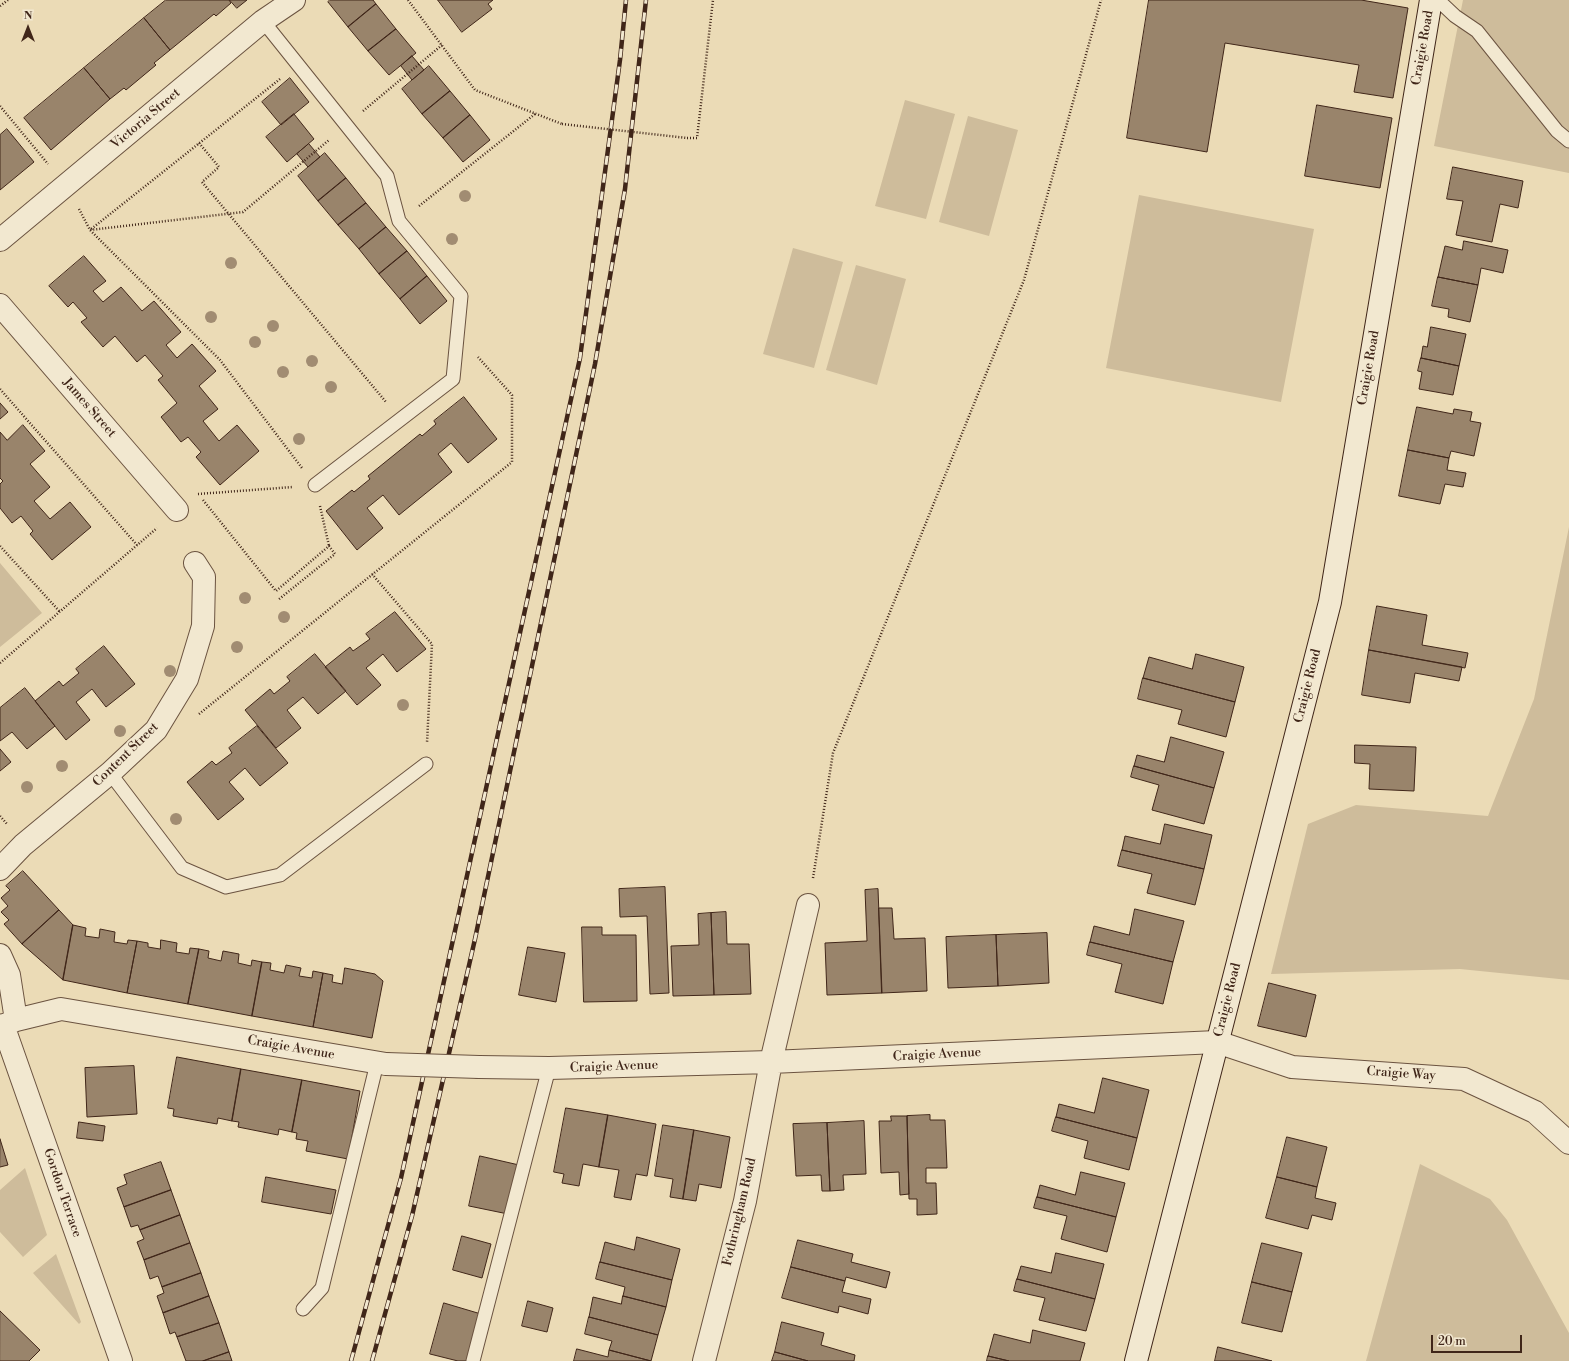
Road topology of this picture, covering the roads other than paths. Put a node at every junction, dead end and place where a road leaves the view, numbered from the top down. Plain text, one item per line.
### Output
1 (294, 0) edge
2 (1431, 0) edge
3 (1438, 0) edge
4 (263, 22) junction
5 (1569, 141) edge
6 (0, 240) edge
7 (0, 305) edge
8 (315, 485) road end
9 (177, 510) road end
10 (195, 563) dead end
11 (426, 764) road end
12 (110, 773) junction
13 (0, 869) edge
14 (808, 905) road end
15 (0, 955) edge
16 (6, 1024) edge
17 (1217, 1042) junction
18 (770, 1062) junction
19 (381, 1063) junction
20 (549, 1068) junction
21 (1569, 1143) edge
22 (303, 1309) dead end
23 (121, 1361) edge
24 (472, 1361) edge
25 (704, 1361) edge
26 (1136, 1361) edge

1 - 4 street, Victoria Street
2 - 17 street, Craigie Road
3 - 5 lane
4 - 6 street, Victoria Street
4 - 8 lane
7 - 9 street, James Street
10 - 12 street, Content Street
11 - 12 lane
12 - 13 street, Content Street
14 - 18 street, Fothringham Road
15 - 16 street
16 - 19 street, Craigie Avenue
16 - 23 street, Gordon Terrace
17 - 18 street, Craigie Avenue
17 - 21 street, Craigie Way
17 - 26 street, Craigie Road
18 - 20 street, Craigie Avenue
18 - 25 street, Fothringham Road
19 - 20 street, Craigie Avenue, bridge
19 - 22 lane
20 - 24 lane

